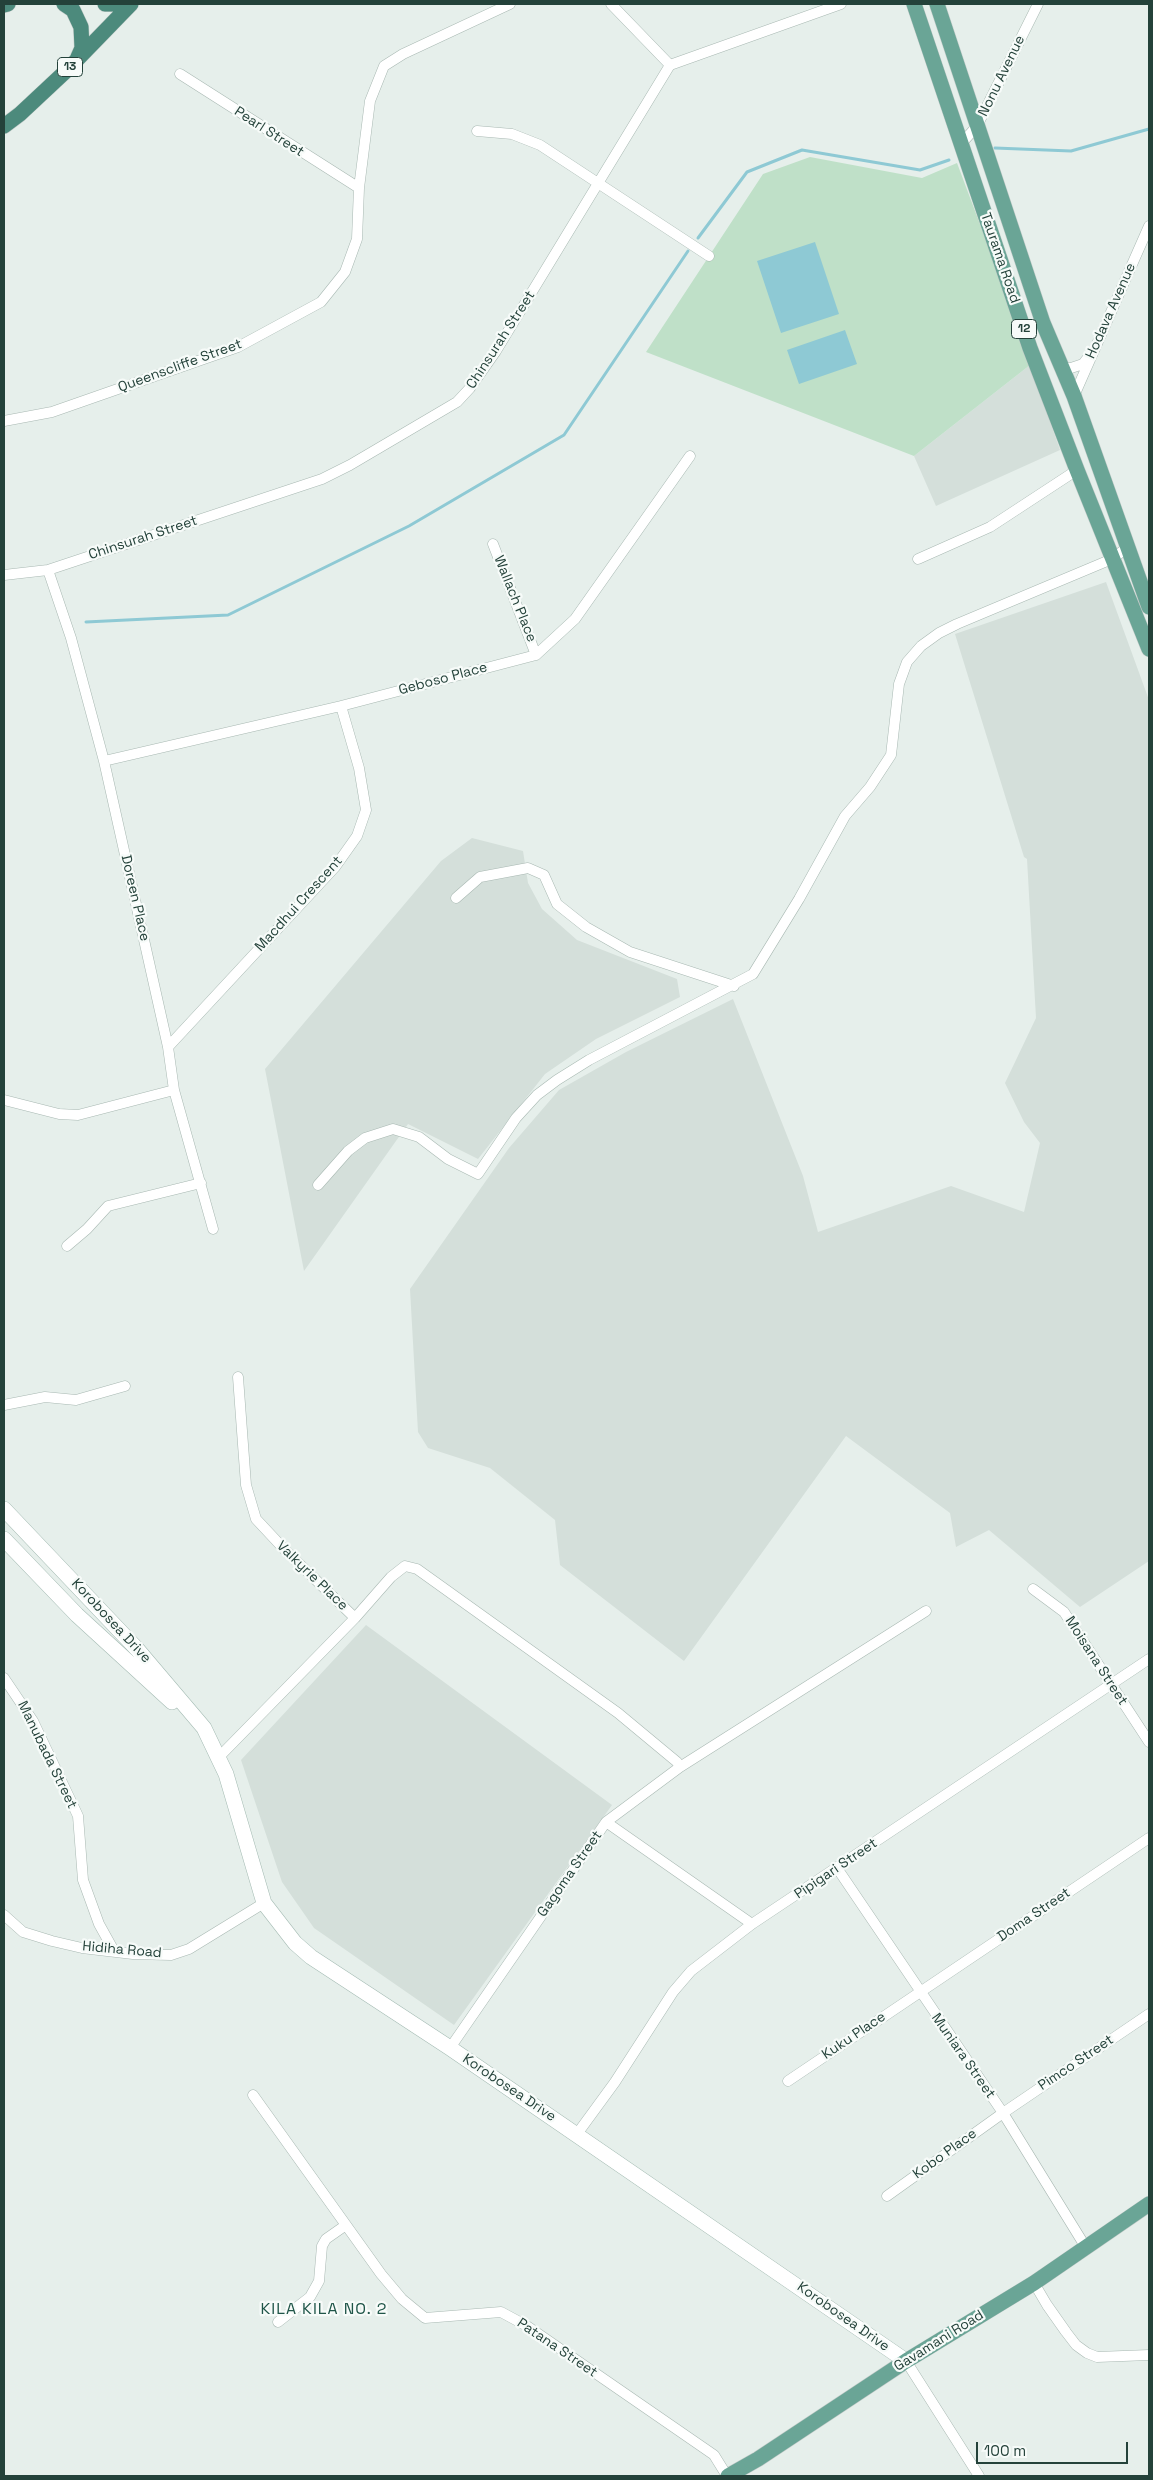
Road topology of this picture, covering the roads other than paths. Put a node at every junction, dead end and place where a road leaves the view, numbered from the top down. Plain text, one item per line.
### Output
1 (8, 4) edge
2 (64, 4) edge
3 (105, 4) edge
4 (119, 4) edge
5 (130, 4) edge
6 (510, 4) edge
7 (611, 4) edge
8 (841, 4) edge
9 (914, 4) edge
10 (937, 4) edge
11 (1038, 4) edge
12 (4, 5) edge
13 (77, 60) junction
14 (670, 66) junction
15 (180, 74) dead end
16 (4, 126) edge
17 (977, 126) junction
18 (477, 131) dead end
19 (961, 144) junction
20 (598, 184) junction
21 (359, 188) junction
22 (1149, 226) edge
23 (708, 256) dead end
24 (1093, 352) junction
25 (1060, 364) junction
26 (1075, 400) junction
27 (1055, 412) junction
28 (4, 421) edge
29 (690, 456) dead end
30 (1077, 470) junction
31 (493, 544) dead end
32 (1128, 547) junction
33 (918, 559) dead end
34 (1112, 559) junction
35 (48, 570) junction
36 (4, 575) edge
37 (1149, 607) edge
38 (1149, 649) edge
39 (536, 654) junction
40 (341, 706) junction
41 (104, 761) junction
42 (456, 898) dead end
43 (734, 986) junction
44 (168, 1047) junction
45 (174, 1090) junction
46 (4, 1100) edge
47 (201, 1183) junction
48 (318, 1185) dead end
49 (214, 1228) dead end
50 (67, 1246) dead end
51 (238, 1377) dead end
52 (125, 1386) dead end
53 (4, 1405) edge
54 (4, 1509) edge
55 (4, 1539) edge
56 (1033, 1589) dead end
57 (926, 1612) dead end
58 (355, 1618) junction
59 (1149, 1659) edge
60 (4, 1678) edge
61 (1111, 1684) junction
62 (211, 1740) junction
63 (1149, 1742) edge
64 (219, 1756) junction
65 (680, 1767) junction
66 (606, 1822) junction
67 (1149, 1838) edge
68 (837, 1868) junction
69 (264, 1903) junction
70 (4, 1915) edge
71 (752, 1924) junction
72 (114, 1950) junction
73 (919, 1992) junction
74 (1149, 2014) edge
75 (450, 2048) junction
76 (788, 2081) dead end
77 (253, 2095) dead end
78 (1003, 2113) junction
79 (576, 2134) junction
80 (887, 2196) dead end
81 (1149, 2204) edge
82 (346, 2225) junction
83 (1085, 2246) junction
84 (1034, 2282) junction
85 (278, 2322) dead end
86 (1149, 2355) edge
87 (906, 2361) junction
88 (750, 2470) edge
89 (727, 2476) edge
90 (979, 2476) edge

1 - 12 highway
2 - 13 highway
3 - 4 highway
5 - 13 highway, 13
6 - 21 street, Queenscliffe Street
7 - 14 street
8 - 14 street
9 - 19 main road, Taurama Road / 12
10 - 17 main road, Taurama Road / 12
11 - 17 street, Nonu Avenue
13 - 16 highway, 13
14 - 20 street, Chinsurah Street
15 - 21 street, Pearl Street
17 - 19 street, Nonu Avenue
17 - 25 main road, Taurama Road / 12
18 - 20 street
19 - 27 main road, Taurama Road / 12
20 - 23 street
20 - 35 street, Chinsurah Street
21 - 28 street, Queenscliffe Street
22 - 24 street, Hodava Avenue
24 - 25 street
24 - 26 street, Hodava Avenue
25 - 26 main road, Taurama Road / 12
26 - 27 main road
26 - 32 main road, Taurama Road / 12
27 - 30 main road, Taurama Road / 12
29 - 39 street, Geboso Place
30 - 33 street
30 - 34 main road, Taurama Road / 12
31 - 39 street, Wallach Place
32 - 34 street
32 - 37 main road, Taurama Road / 12
34 - 38 main road, Taurama Road / 12
34 - 43 street
35 - 36 street, Chinsurah Street
35 - 41 street, Doreen Place
39 - 40 street, Geboso Place
40 - 41 street, Geboso Place
40 - 44 street, Macdhui Crescent
41 - 44 street, Doreen Place
42 - 43 street
43 - 48 street
44 - 45 street, Doreen Place
45 - 46 street
45 - 47 street, Doreen Place
47 - 49 street, Doreen Place
47 - 50 street
51 - 58 street, Valkyrie Place
52 - 53 street
54 - 62 main road, Korobosea Drive
55 - 62 main road, Korobosea Drive
56 - 61 street, Moisana Street
57 - 65 street
58 - 64 street, Valkyrie Place
58 - 65 street
59 - 61 street, Pipigari Street
60 - 72 street, Manubada Street
61 - 63 street, Moisana Street
61 - 68 street, Pipigari Street
62 - 64 main road, Korobosea Drive
64 - 69 main road, Korobosea Drive
65 - 66 street
66 - 71 street, Gagoma Street
66 - 75 street, Gagoma Street
67 - 73 street, Doma Street
68 - 71 street, Pipigari Street
68 - 73 street, Muniara Street
69 - 72 street, Hidiha Road
69 - 75 main road, Korobosea Drive
70 - 72 street, Hidiha Road
71 - 79 street, Pipigari Street
73 - 76 street, Kuku Place
73 - 78 street, Muniara Street
74 - 78 street, Pimco Street
75 - 79 main road, Korobosea Drive
77 - 82 street, Patana Street
78 - 80 street, Kobo Place
78 - 83 street, Muniara Street
79 - 87 main road, Korobosea Drive
81 - 83 main road, Gavamani Road
82 - 85 street
82 - 89 street, Patana Street
83 - 84 main road, Gavamani Road
84 - 86 street
84 - 87 main road, Gavamani Road
87 - 88 main road, Gavamani Road
87 - 90 street
88 - 89 main road, Gavamani Road

